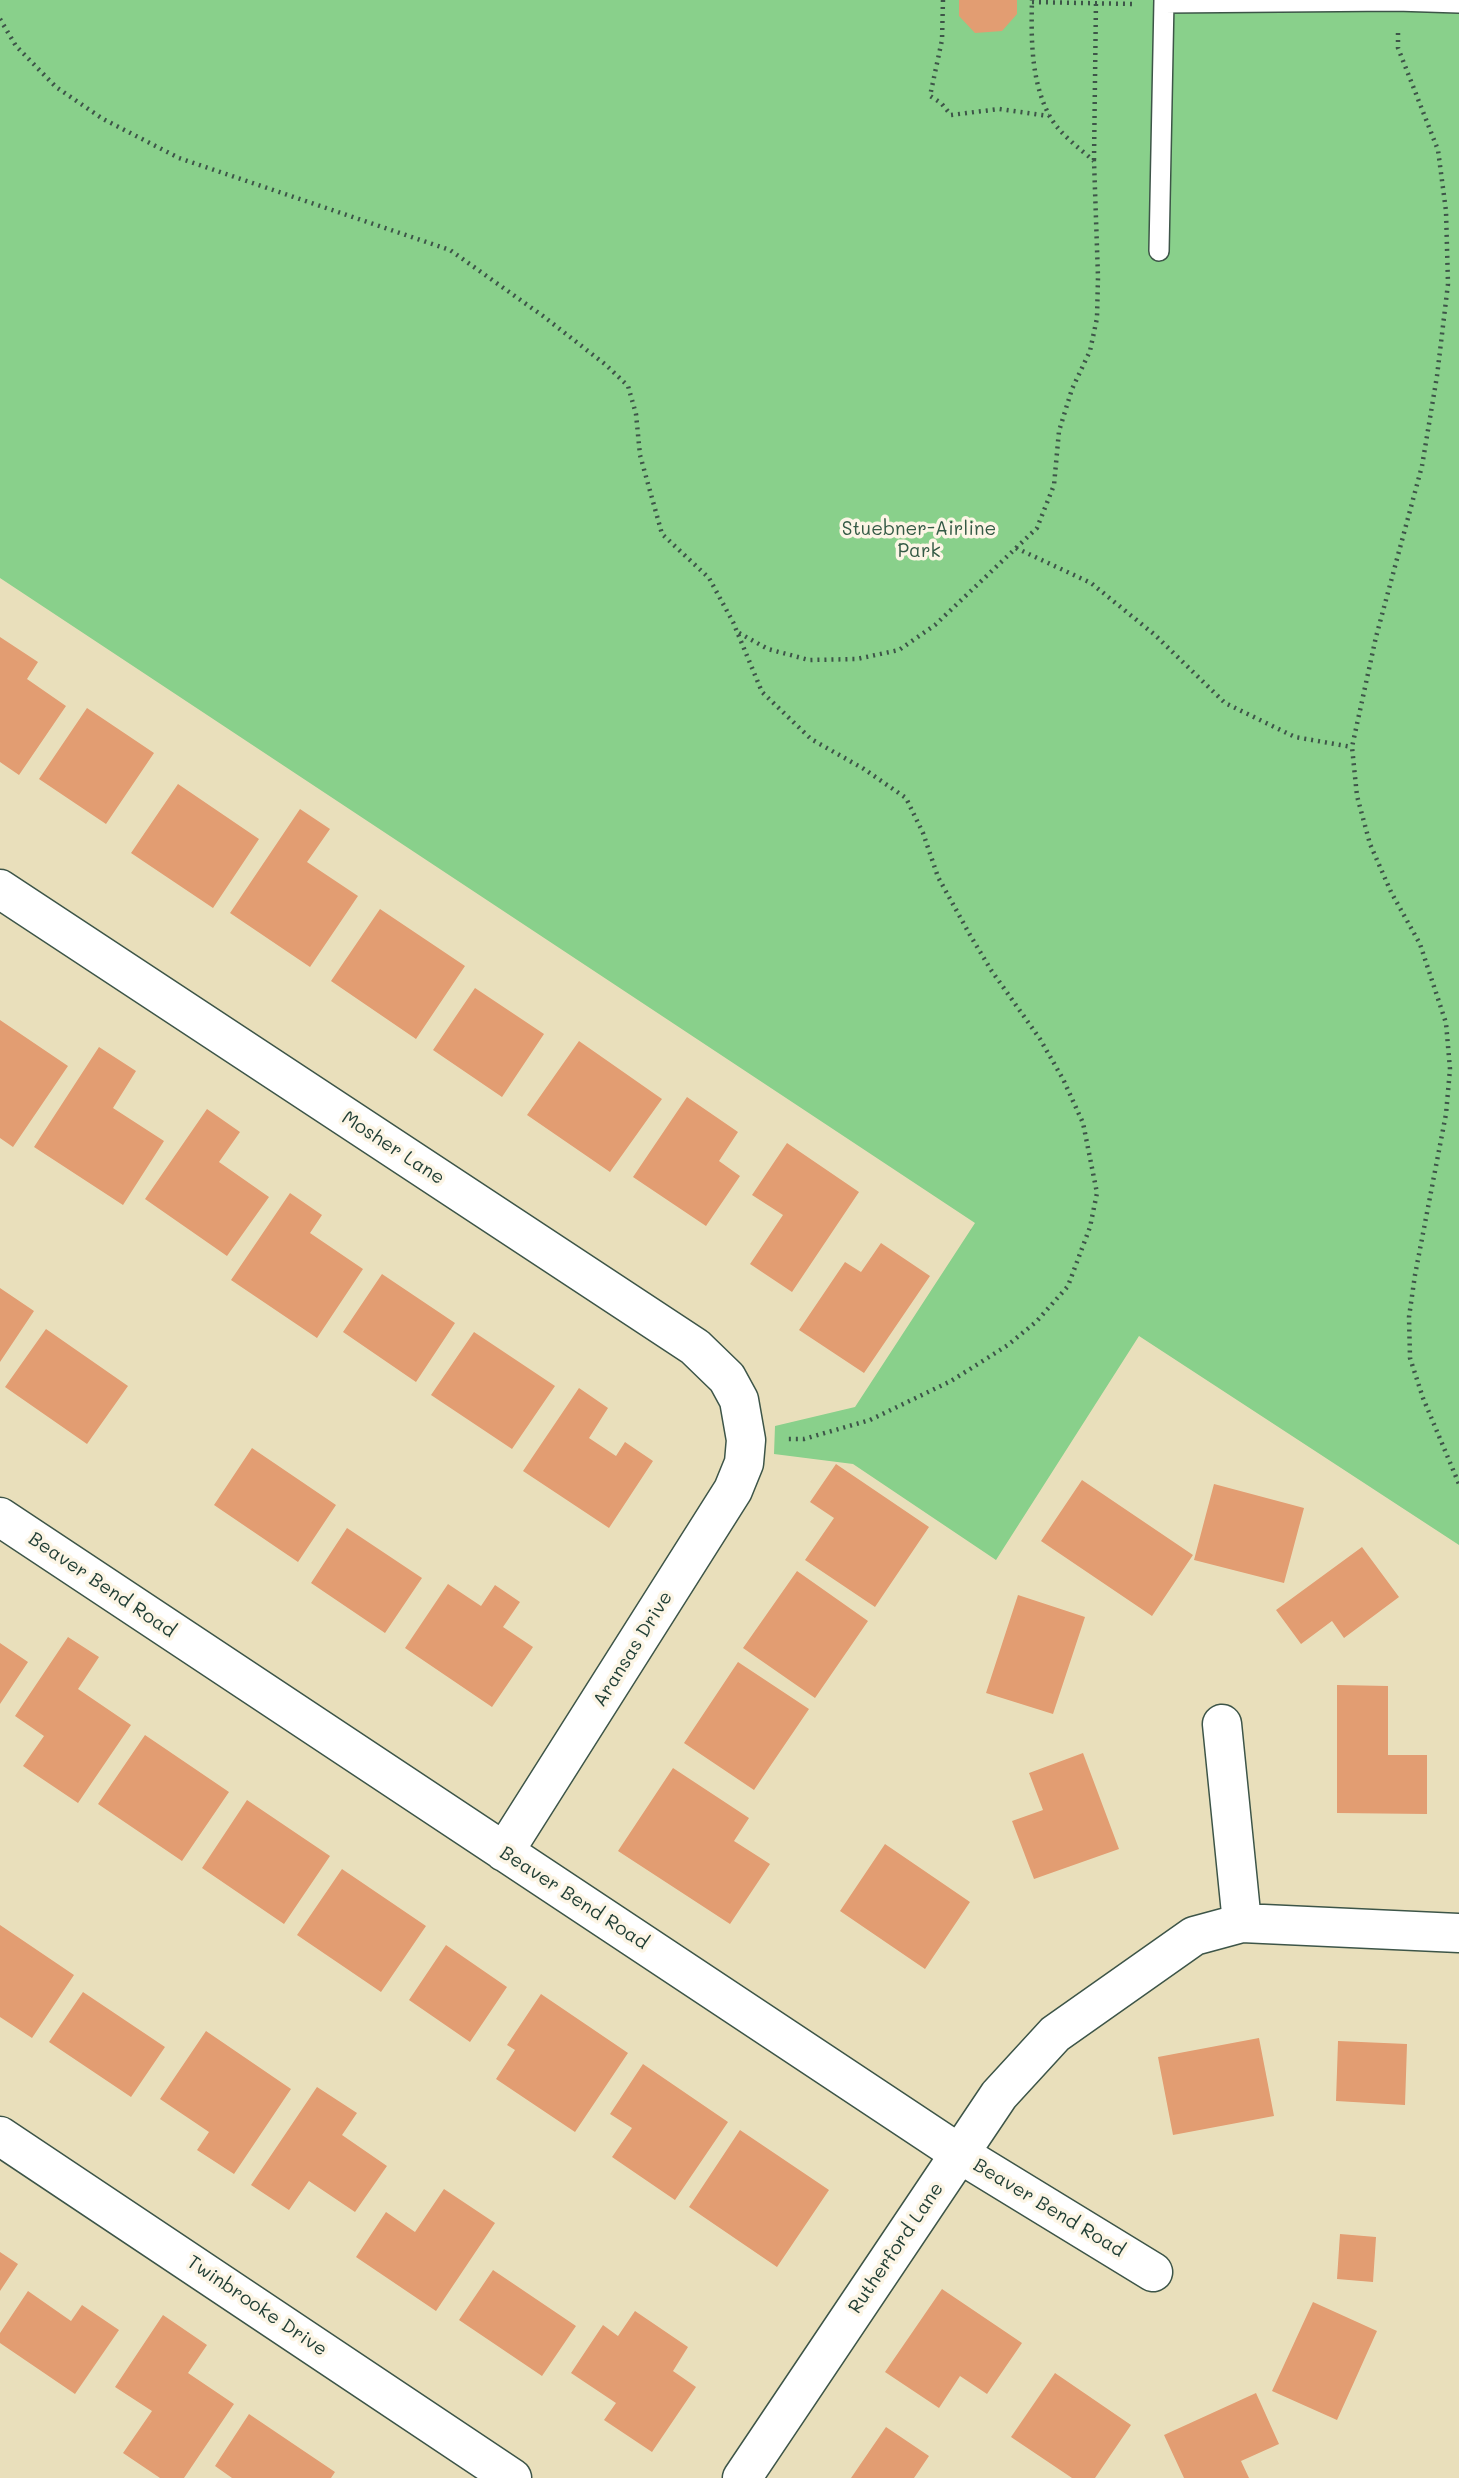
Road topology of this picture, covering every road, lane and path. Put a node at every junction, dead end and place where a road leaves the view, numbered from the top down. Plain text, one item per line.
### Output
1 (943, 0) edge
2 (1032, 1) edge
3 (1396, 1) edge
4 (1095, 2) edge
5 (1164, 2) edge
6 (1459, 3) edge
7 (0, 19) edge
8 (1049, 116) junction
9 (1094, 161) junction
10 (1159, 251) dead end
11 (1016, 548) junction
12 (738, 633) junction
13 (1352, 747) junction
14 (0, 889) edge
15 (746, 1440) junction
16 (1459, 1484) edge
17 (0, 1517) edge
18 (1222, 1724) dead end
19 (504, 1852) junction
20 (1242, 1923) junction
21 (1459, 1933) edge
22 (0, 2136) edge
23 (960, 2154) junction
24 (1153, 2272) dead end
25 (512, 2478) edge
26 (742, 2478) edge

1 - 8 path
2 - 4 path
2 - 8 path
3 - 5 lane
3 - 6 lane
3 - 13 path
4 - 5 path
4 - 9 path
5 - 10 lane
7 - 12 path
8 - 9 path
9 - 11 path
11 - 12 path
11 - 13 path
12 - 15 path
13 - 16 path
14 - 15 street, Mosher Lane
15 - 19 street, Aransas Drive
17 - 19 street, Beaver Bend Road
18 - 20 street
19 - 23 street, Beaver Bend Road
20 - 21 street, Rutherford Lane
20 - 23 street, Rutherford Lane
22 - 25 street, Twinbrooke Drive
23 - 24 street, Beaver Bend Road
23 - 26 street, Rutherford Lane

